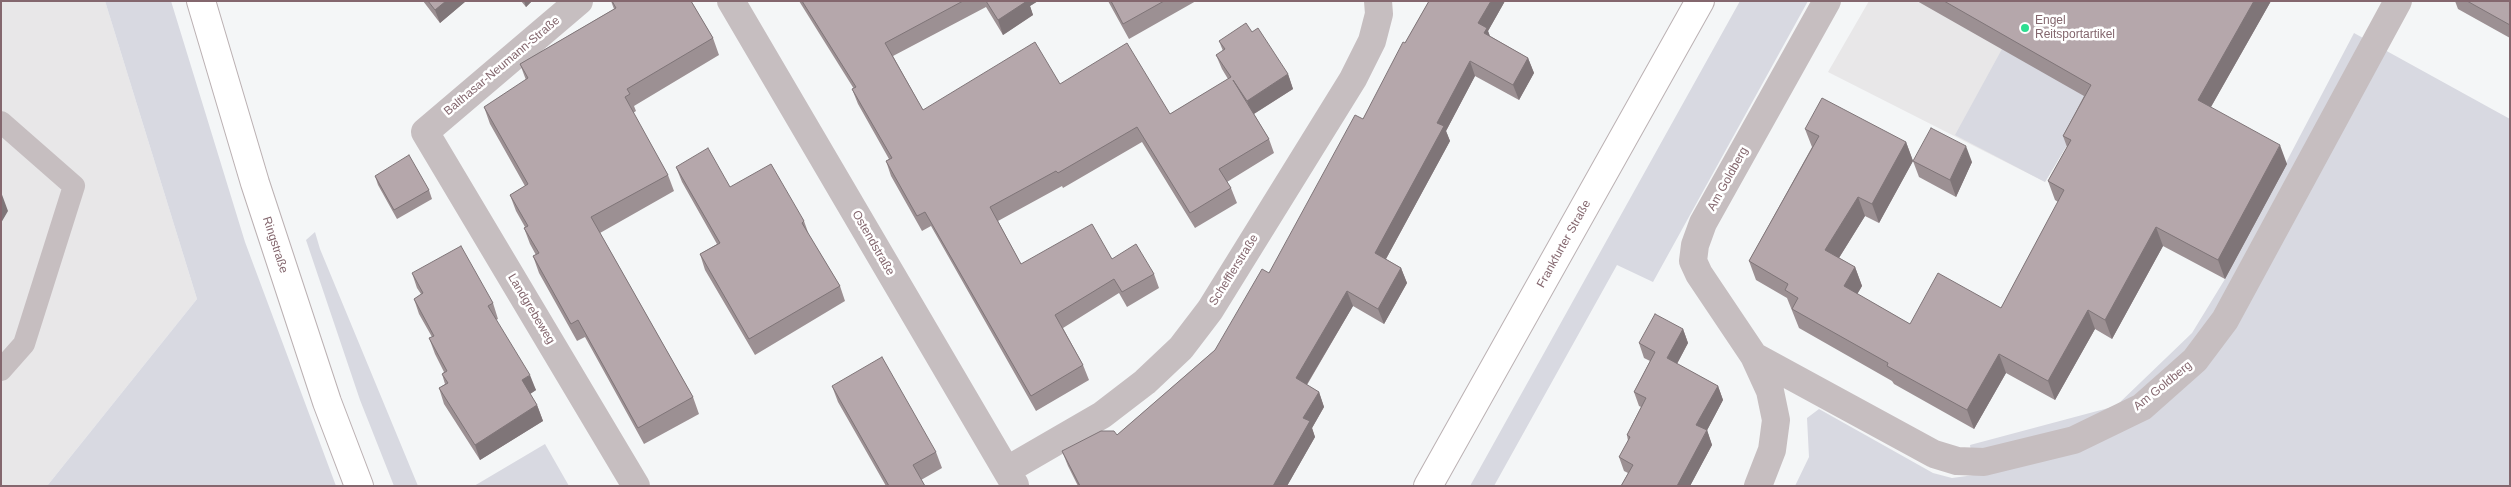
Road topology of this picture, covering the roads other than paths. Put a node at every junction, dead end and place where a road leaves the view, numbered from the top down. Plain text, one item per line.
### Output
1 (201, 1) edge
2 (580, 1) edge
3 (731, 1) edge
4 (1378, 1) edge
5 (1700, 1) edge
6 (1827, 1) edge
7 (2398, 1) edge
8 (1, 122) edge
9 (425, 132) joint
10 (1754, 356) junction
11 (1, 370) edge
12 (1011, 478) edge
13 (359, 486) edge
14 (636, 486) edge
15 (1428, 486) edge
16 (1758, 486) edge

1 - 13 street, Ringstraße
2 - 9 street, Balthasar-Neumann-Straße
3 - 12 street, Ostendstraße
4 - 12 street, Schefflerstraße
5 - 15 street, Frankfurter Straße
6 - 10 street, Am Goldberg
7 - 10 street, Am Goldberg
8 - 11 lane
9 - 14 street, Landgrebeweg
10 - 16 street, Am Goldberg

